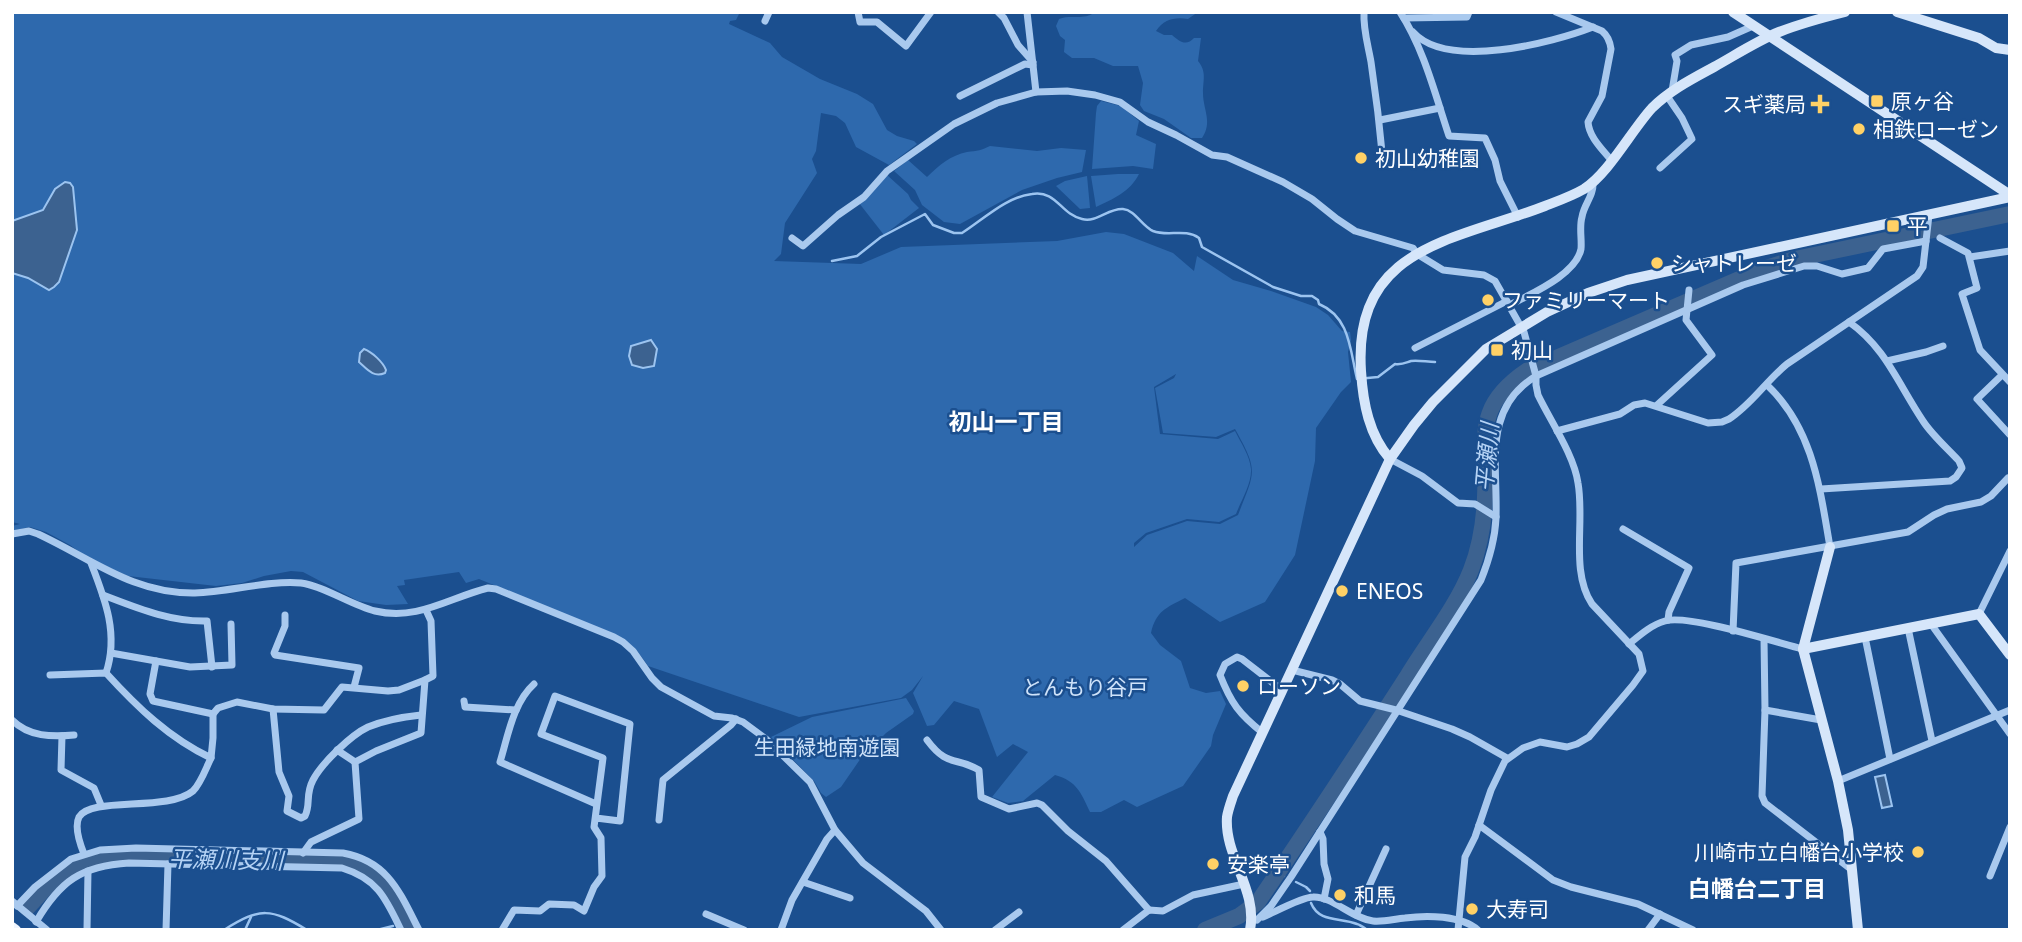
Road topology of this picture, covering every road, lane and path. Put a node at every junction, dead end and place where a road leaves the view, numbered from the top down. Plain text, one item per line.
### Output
1 (769, 12) edge
2 (858, 12) edge
3 (931, 12) edge
4 (998, 12) edge
5 (1027, 12) edge
6 (1364, 12) edge
7 (1395, 12) edge
8 (1469, 12) edge
9 (1556, 12) edge
10 (1733, 12) edge
11 (1845, 12) edge
12 (1897, 12) edge
13 (1401, 14) edge
14 (765, 21) dead end
15 (1754, 26) junction
16 (1593, 27) junction
17 (1411, 29) junction
18 (1770, 37) junction
19 (2010, 50) edge
20 (1033, 63) junction
21 (1036, 92) junction
22 (1670, 94) junction
23 (960, 96) dead end
24 (1440, 108) junction
25 (1380, 120) junction
26 (1611, 160) junction
27 (1383, 162) dead end
28 (1660, 168) dead end
29 (1593, 182) junction
30 (2010, 196) edge
31 (1928, 215) junction
32 (1518, 217) junction
33 (792, 238) dead end
34 (1940, 238) dead end
35 (1926, 241) junction
36 (2010, 251) edge
37 (1417, 254) junction
38 (1970, 257) junction
39 (1688, 291) dead end
40 (1509, 303) junction
41 (1686, 310) junction
42 (1849, 322) junction
43 (1522, 326) junction
44 (1943, 346) dead end
45 (1415, 348) dead end
46 (1887, 361) junction
47 (1536, 376) junction
48 (2007, 378) edge
49 (1767, 386) junction
50 (1657, 405) junction
51 (1557, 431) junction
52 (2010, 435) edge
53 (1390, 459) junction
54 (2010, 480) edge
55 (1821, 489) junction
56 (1495, 517) junction
57 (1623, 529) dead end
58 (12, 534) edge
59 (1830, 547) junction
60 (2010, 551) edge
61 (91, 562) junction
62 (103, 595) junction
63 (426, 610) junction
64 (1979, 614) junction
65 (285, 615) dead end
66 (1668, 620) junction
67 (231, 624) dead end
68 (1931, 624) junction
69 (1908, 628) junction
70 (1733, 631) junction
71 (1865, 636) junction
72 (1764, 639) junction
73 (1629, 644) junction
74 (1802, 649) junction
75 (111, 653) junction
76 (2010, 655) edge
77 (156, 661) junction
78 (212, 667) junction
79 (1292, 670) junction
80 (106, 673) junction
81 (50, 675) dead end
82 (425, 680) junction
83 (534, 684) dead end
84 (354, 687) junction
85 (1282, 690) junction
86 (464, 701) dead end
87 (273, 709) junction
88 (2010, 709) edge
89 (516, 710) junction
90 (1394, 710) junction
91 (1765, 710) junction
92 (213, 714) junction
93 (421, 715) junction
94 (1996, 715) junction
95 (736, 719) junction
96 (12, 720) edge
97 (1821, 720) junction
98 (1263, 733) junction
99 (2010, 734) edge
100 (74, 735) dead end
101 (61, 736) junction
102 (927, 740) dead end
103 (1932, 741) junction
104 (337, 750) junction
105 (211, 758) junction
106 (1507, 758) junction
107 (1890, 759) junction
108 (355, 762) junction
109 (1838, 781) junction
110 (596, 804) junction
111 (101, 805) junction
112 (596, 818) junction
113 (659, 820) dead end
114 (1479, 825) junction
115 (2010, 827) edge
116 (835, 830) junction
117 (1320, 832) junction
118 (1386, 849) dead end
119 (303, 853) junction
120 (84, 854) junction
121 (168, 864) junction
122 (1852, 870) junction
123 (88, 871) junction
124 (1990, 876) dead end
125 (803, 882) junction
126 (1244, 884) junction
127 (829, 890) junction
128 (850, 898) dead end
129 (1324, 899) junction
130 (826, 900) dead end
131 (15, 903) edge
132 (1149, 910) junction
133 (1019, 912) dead end
134 (706, 914) dead end
135 (1660, 914) junction
136 (1356, 915) junction
137 (1458, 920) junction
138 (36, 922) junction
139 (1252, 923) edge
140 (87, 929) edge
141 (47, 930) edge
142 (166, 930) edge
143 (401, 930) edge
144 (419, 930) edge
145 (502, 930) edge
146 (744, 930) edge
147 (781, 930) edge
148 (941, 930) edge
149 (995, 930) edge
150 (1123, 930) edge
151 (1458, 930) edge
152 (1478, 930) edge
153 (1648, 930) edge
154 (1693, 930) edge
155 (1858, 930) edge

1 - 14 street
2 - 3 street
4 - 20 street
5 - 20 street
6 - 25 street
7 - 13 street
8 - 13 street
9 - 16 street
10 - 15 street
11 - 18 street
12 - 19 street
13 - 17 street
15 - 18 street
15 - 22 street
16 - 17 street
16 - 26 street
17 - 24 street
18 - 22 street
18 - 30 street
20 - 21 street
20 - 23 street
21 - 33 street
21 - 37 street
22 - 26 street
22 - 28 street
24 - 25 street
24 - 32 street
25 - 27 street
26 - 29 street
29 - 32 street
29 - 40 street
30 - 31 street
31 - 35 street
31 - 43 street
32 - 37 street
34 - 38 street
35 - 41 street
35 - 42 street
36 - 38 street
37 - 40 street
37 - 53 street
38 - 48 street
39 - 41 street
40 - 43 street
40 - 45 street
41 - 47 street
41 - 50 street
42 - 46 street
42 - 49 street
43 - 47 street
43 - 53 street
44 - 46 street
46 - 55 street
47 - 51 street
47 - 56 street
48 - 52 street
49 - 50 street
49 - 55 street
50 - 51 street
51 - 73 street
53 - 56 street
53 - 79 street
54 - 59 street
55 - 59 street
56 - 90 street
57 - 66 street
58 - 61 street
59 - 70 street
59 - 74 street
60 - 64 street
61 - 62 street
61 - 63 street
62 - 75 street
62 - 78 street
63 - 82 street
63 - 95 street
64 - 68 street
64 - 76 street
65 - 84 street
66 - 70 street
66 - 73 street
67 - 78 street
68 - 69 street
68 - 94 street
69 - 71 street
69 - 103 street
70 - 72 street
71 - 74 street
71 - 107 street
72 - 74 street
72 - 91 street
73 - 106 street
74 - 97 street
75 - 77 street
75 - 80 street
77 - 78 street
77 - 92 street
79 - 85 street
79 - 90 street
80 - 81 street
80 - 105 street
82 - 84 street
82 - 93 street
83 - 89 street
84 - 87 street
85 - 98 street
85 - 98 street
86 - 89 street
87 - 92 street
87 - 104 street
88 - 94 street
89 - 110 street
90 - 106 street
90 - 117 street
91 - 97 street
91 - 122 street
92 - 105 street
93 - 104 street
93 - 108 street
94 - 99 street
94 - 103 street
95 - 113 street
95 - 116 street
96 - 101 street
97 - 109 street
98 - 126 street
100 - 101 street
101 - 111 street
102 - 132 street
103 - 107 street
104 - 108 street
105 - 111 street
106 - 114 street
107 - 109 street
108 - 119 street
109 - 122 street
110 - 112 street
110 - 112 street
111 - 120 street
112 - 145 street
114 - 135 street
114 - 137 street
115 - 124 street
116 - 125 street
116 - 148 street
117 - 129 street
117 - 139 street
118 - 136 street
119 - 120 street
119 - 144 street
120 - 131 street
121 - 123 street
121 - 142 street
121 - 143 street
122 - 155 street
123 - 138 street
123 - 140 street
125 - 127 street
125 - 147 street
126 - 132 street
126 - 139 street
127 - 128 street
127 - 130 street
129 - 136 street
129 - 139 street
131 - 138 street
132 - 150 street
133 - 149 street
134 - 146 street
135 - 153 street
135 - 154 street
136 - 137 street
137 - 151 street
137 - 152 street
138 - 141 street

